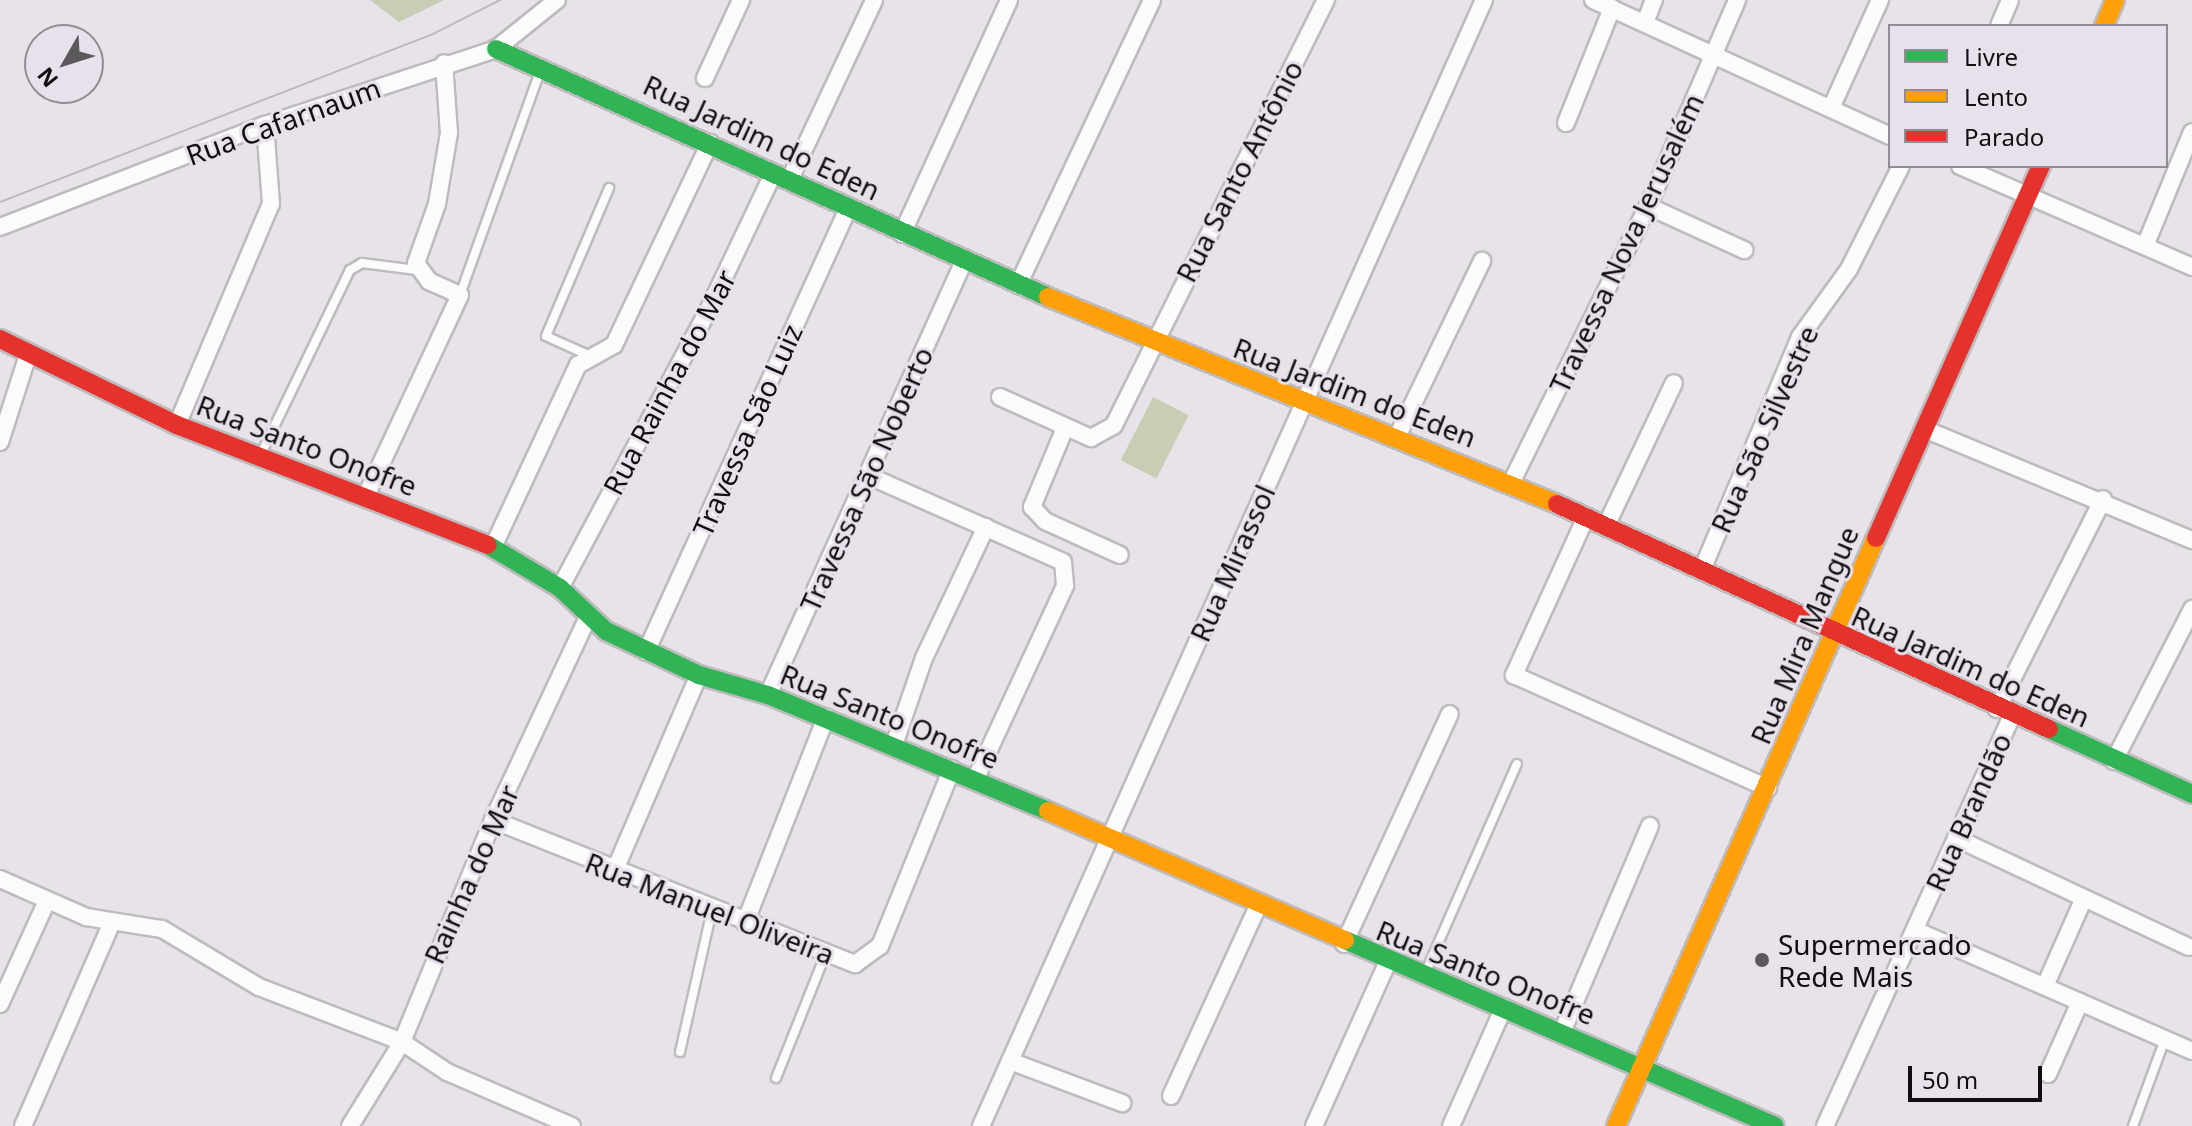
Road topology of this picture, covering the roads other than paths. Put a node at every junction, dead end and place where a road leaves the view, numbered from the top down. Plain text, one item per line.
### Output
1 (557, 0) edge
2 (741, 0) edge
3 (874, 0) edge
4 (1009, 0) edge
5 (1152, 0) edge
6 (1326, 0) edge
7 (1484, 0) edge
8 (1593, 0) edge
9 (1654, 0) edge
10 (1737, 0) edge
11 (1880, 0) edge
12 (2010, 0) edge
13 (2115, 0) edge
14 (1612, 8) junction
15 (1645, 23) junction
16 (2000, 24) edge
17 (2105, 24) edge
18 (496, 49) junction
19 (1714, 55) junction
20 (444, 63) junction
21 (540, 70) junction
22 (705, 78) dead end
23 (1831, 108) junction
24 (1566, 123) dead end
25 (265, 125) junction
26 (2192, 132) edge
27 (1888, 135) edge
28 (710, 143) junction
29 (1900, 168) edge
30 (1965, 168) edge
31 (2040, 168) edge
32 (781, 177) junction
33 (609, 188) dead end
34 (2028, 196) junction
35 (1648, 206) junction
36 (848, 208) junction
37 (0, 227) edge
38 (902, 234) junction
39 (2145, 246) junction
40 (1744, 250) dead end
41 (1482, 261) dead end
42 (963, 263) junction
43 (2192, 267) edge
44 (417, 270) junction
45 (1018, 285) junction
46 (460, 295) junction
47 (0, 339) edge
48 (1152, 342) junction
49 (28, 355) junction
50 (588, 355) junction
51 (1674, 383) dead end
52 (1000, 397) dead end
53 (1302, 403) junction
54 (177, 425) junction
55 (1065, 428) junction
56 (1924, 429) junction
57 (1396, 439) junction
58 (0, 442) edge
59 (259, 457) junction
60 (869, 476) junction
61 (1511, 483) junction
62 (365, 498) junction
63 (2103, 499) junction
64 (1586, 517) junction
65 (1606, 526) junction
66 (986, 527) junction
67 (2192, 540) edge
68 (493, 547) junction
69 (1120, 555) dead end
70 (1702, 570) junction
71 (560, 588) junction
72 (2192, 609) edge
73 (587, 619) junction
74 (1833, 634) junction
75 (646, 652) junction
76 (699, 675) junction
77 (768, 695) junction
78 (2004, 712) junction
79 (1450, 714) dead end
80 (826, 717) junction
81 (894, 745) junction
82 (2114, 761) junction
83 (1517, 764) dead end
84 (952, 769) junction
85 (975, 780) junction
86 (1768, 788) junction
87 (2192, 794) edge
88 (493, 820) junction
89 (1650, 826) dead end
90 (1956, 838) junction
91 (1111, 841) junction
92 (614, 872) junction
93 (0, 879) edge
94 (2084, 898) junction
95 (47, 901) junction
96 (1258, 906) junction
97 (712, 910) junction
98 (112, 922) junction
99 (745, 923) junction
100 (1915, 930) junction
101 (1344, 944) junction
102 (2189, 947) dead end
103 (826, 953) junction
104 (1388, 961) junction
105 (1424, 975) junction
106 (2045, 986) junction
107 (2080, 1002) junction
108 (0, 1004) edge
109 (1504, 1007) junction
110 (1562, 1032) junction
111 (2165, 1039) junction
112 (402, 1042) junction
113 (2192, 1051) edge
114 (680, 1052) dead end
115 (1010, 1061) junction
116 (1642, 1069) junction
117 (2048, 1074) dead end
118 (776, 1078) dead end
119 (1171, 1096) dead end
120 (1122, 1103) dead end
121 (563, 1124) edge
122 (23, 1126) edge
123 (350, 1126) edge
124 (981, 1126) edge
125 (1314, 1126) edge
126 (1451, 1126) edge
127 (1616, 1126) edge
128 (1774, 1126) edge
129 (1825, 1126) edge
130 (2133, 1126) edge

1 - 18 street, Rua Cafarnaum
2 - 22 street
3 - 32 street, Rua Rainha do Mar
4 - 38 street
5 - 45 street
6 - 48 street, Rua Santo Antônio
7 - 53 street, Rua Mirassol
8 - 14 street
9 - 15 street
10 - 19 street, Travessa Nova Jerusalém
11 - 23 street
12 - 16 street
13 - 17 street
14 - 15 street
14 - 24 street
15 - 19 street
18 - 20 street, Rua Cafarnaum
18 - 21 street, Rua Jardim do Eden
19 - 23 street
19 - 35 street, Travessa Nova Jerusalém
20 - 25 street, Rua Cafarnaum
20 - 44 street
21 - 28 street, Rua Jardim do Eden
21 - 46 lane
23 - 27 street
25 - 37 street, Rua Cafarnaum
25 - 54 street
26 - 39 street
28 - 32 street, Rua Jardim do Eden
28 - 50 street
29 - 70 street, Rua São Silvestre
30 - 34 street
31 - 34 street, Rua Mira Mangue
32 - 36 street, Rua Jardim do Eden
32 - 71 street, Rua Rainha do Mar
33 - 50 lane
34 - 39 street
34 - 56 street, Rua Mira Mangue
35 - 40 street
35 - 61 street, Travessa Nova Jerusalém
36 - 38 street, Rua Jardim do Eden
36 - 75 street, Travessa São Luiz
38 - 42 street, Rua Jardim do Eden
39 - 43 street
41 - 57 street
42 - 45 street, Rua Jardim do Eden
42 - 60 street, Travessa São Noberto
44 - 46 street
44 - 59 lane
45 - 48 street, Rua Jardim do Eden
46 - 62 street
47 - 49 street, Rua Santo Onofre
48 - 53 street, Rua Jardim do Eden
48 - 55 street, Rua Santo Antônio
49 - 54 street, Rua Santo Onofre
49 - 58 street
50 - 68 street
51 - 65 street
52 - 55 street, Rua Santo Antônio
53 - 57 street, Rua Jardim do Eden
53 - 91 street, Rua Mirassol
54 - 59 street, Rua Santo Onofre
55 - 69 street
56 - 63 street
56 - 74 street, Rua Mira Mangue
57 - 61 street, Rua Jardim do Eden
59 - 62 street, Rua Santo Onofre
60 - 66 street
60 - 77 street, Travessa São Noberto
61 - 64 street, Rua Jardim do Eden
62 - 68 street, Rua Santo Onofre
63 - 67 street
63 - 78 street, Rua Brandão
64 - 65 street, Rua Jardim do Eden
64 - 86 street
65 - 70 street, Rua Jardim do Eden
66 - 81 street
66 - 85 street
68 - 71 street, Rua Santo Onofre
70 - 74 street, Rua Jardim do Eden
71 - 73 street, Rua Santo Onofre
72 - 82 street
73 - 75 street, Rua Santo Onofre
73 - 88 street, Rainha do Mar
74 - 78 street, Rua Jardim do Eden
74 - 86 street, Rua Mira Mangue
75 - 76 street, Rua Santo Onofre
76 - 77 street, Rua Santo Onofre
76 - 92 street
77 - 80 street, Rua Santo Onofre
78 - 82 street, Rua Jardim do Eden
78 - 90 street, Rua Brandão
79 - 101 street
80 - 81 street, Rua Santo Onofre
80 - 99 street
81 - 84 street, Rua Santo Onofre
82 - 87 street, Rua Jardim do Eden
83 - 105 lane
84 - 85 street, Rua Santo Onofre
84 - 103 street, Rua Manuel Oliveira
85 - 91 street, Rua Santo Onofre
86 - 116 street, Rua Mira Mangue
88 - 92 street, Rua Manuel Oliveira
88 - 112 street, Rainha do Mar
89 - 110 street
90 - 94 street
90 - 100 street, Rua Brandão
91 - 96 street, Rua Santo Onofre
91 - 115 street, Rua Mirassol
92 - 97 street, Rua Manuel Oliveira
93 - 95 street
94 - 102 street
94 - 106 street
95 - 98 street
95 - 108 street
96 - 101 street, Rua Santo Onofre
96 - 119 street
97 - 99 street, Rua Manuel Oliveira
97 - 114 lane
98 - 112 street
98 - 122 street
99 - 103 street, Rua Manuel Oliveira
100 - 106 street
100 - 129 street, Rua Brandão
101 - 104 street, Rua Santo Onofre
103 - 118 lane
104 - 105 street, Rua Santo Onofre
104 - 125 street
105 - 109 street, Rua Santo Onofre
106 - 107 street
107 - 111 street
107 - 117 street
109 - 110 street, Rua Santo Onofre
109 - 126 street
110 - 116 street, Rua Santo Onofre
111 - 113 street
111 - 130 lane
112 - 121 street
112 - 123 street, Rainha do Mar
115 - 120 street
115 - 124 street, Rua Mirassol
116 - 127 street, Rua Mira Mangue
116 - 128 street, Rua Santo Onofre

